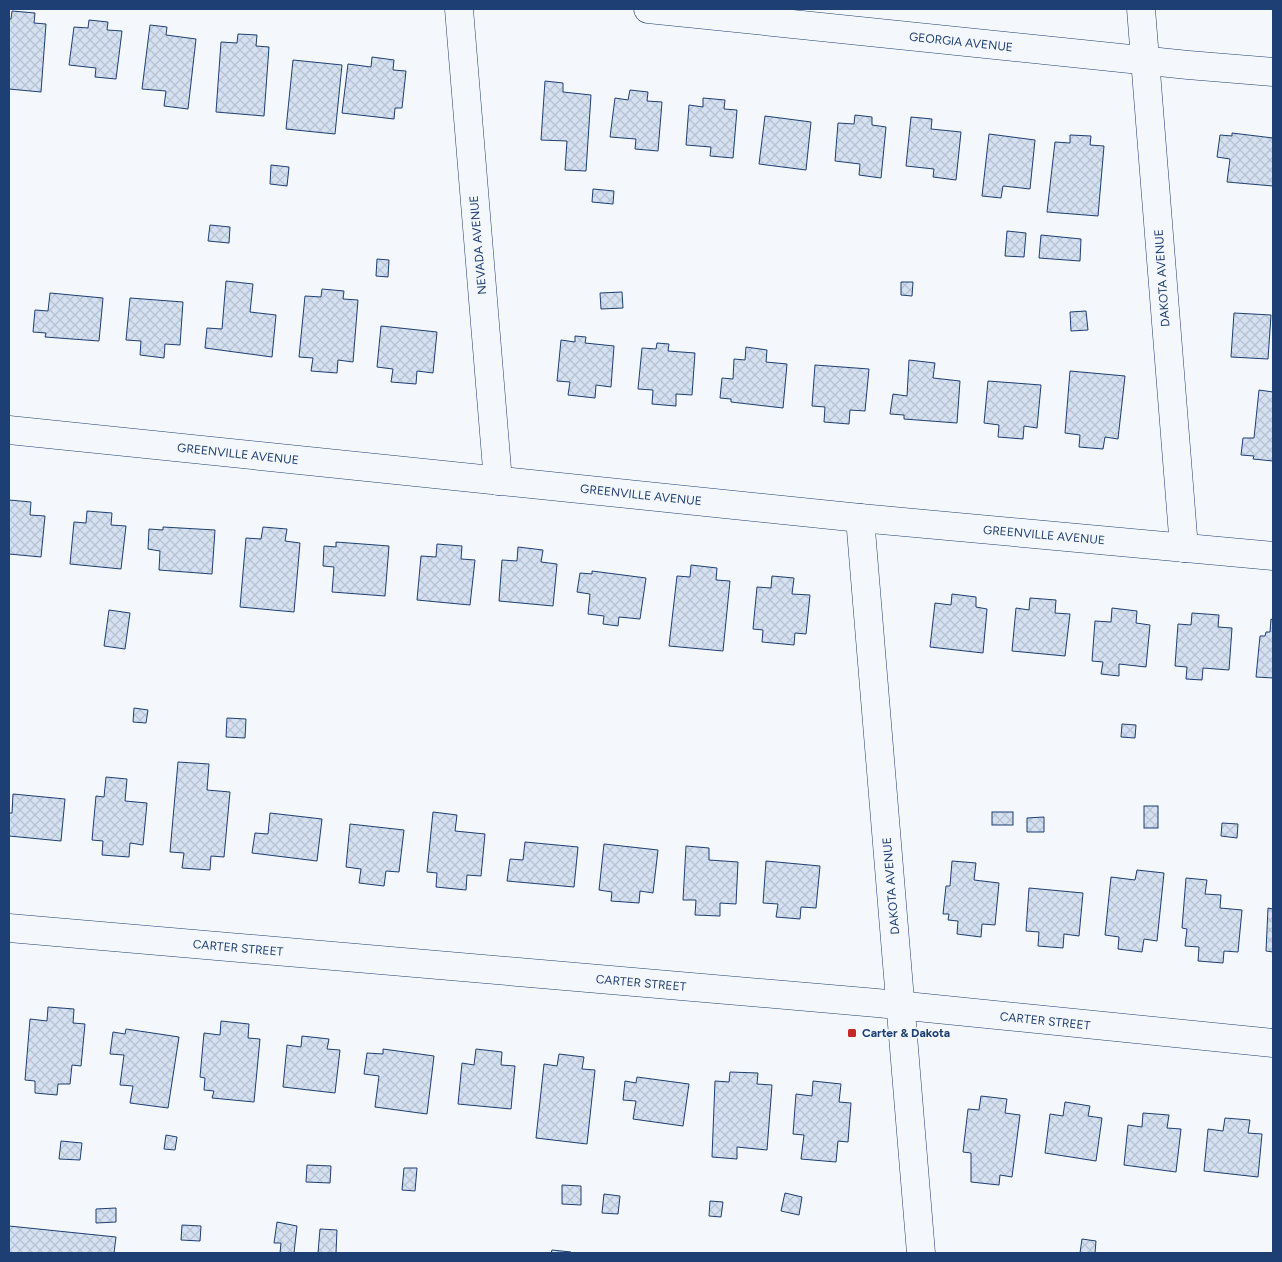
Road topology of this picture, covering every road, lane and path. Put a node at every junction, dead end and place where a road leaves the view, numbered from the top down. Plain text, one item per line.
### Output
1 (459, 9) edge
2 (648, 9) edge
3 (1141, 9) edge
4 (1145, 61) junction
5 (1273, 72) edge
6 (9, 430) edge
7 (498, 481) junction
8 (860, 518) junction
9 (1184, 548) junction
10 (1273, 556) edge
11 (9, 928) edge
12 (901, 1006) junction
13 (1273, 1043) edge
14 (921, 1253) edge

1 - 7 street, NEVADA AVENUE
2 - 4 street, GEORGIA AVENUE
3 - 4 street, DAKOTA AVENUE
4 - 5 street, GEORGIA AVENUE
4 - 9 street, DAKOTA AVENUE
6 - 7 street, GREENVILLE AVENUE
7 - 8 street, GREENVILLE AVENUE
8 - 9 street, GREENVILLE AVENUE
8 - 12 street, DAKOTA AVENUE
9 - 10 street, GREENVILLE AVENUE
11 - 12 street, CARTER STREET
12 - 13 street, CARTER STREET
12 - 14 street, DAKOTA AVENUE

